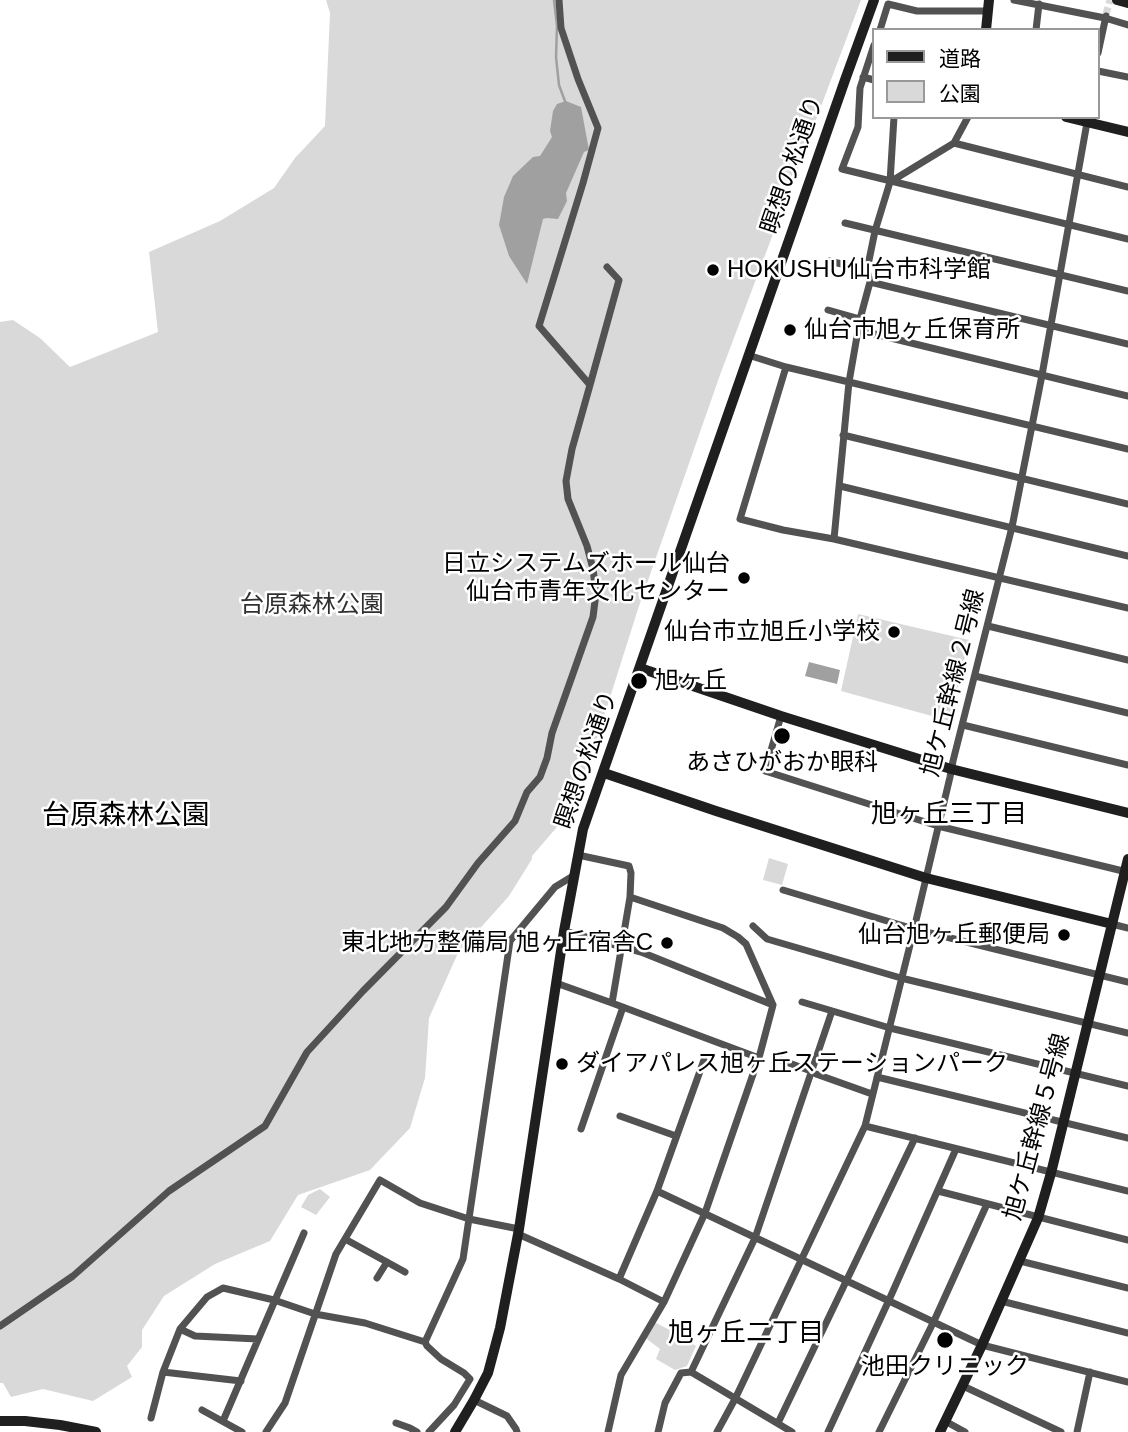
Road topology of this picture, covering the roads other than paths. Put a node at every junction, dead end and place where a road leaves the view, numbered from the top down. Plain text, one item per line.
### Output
1 (559, 0) edge
2 (874, 0) edge
3 (1014, 0) edge
4 (1117, 0) edge
5 (1128, 3) edge
6 (1039, 4) junction
7 (988, 5) edge
8 (1106, 16) junction
9 (1128, 25) edge
10 (881, 28) edge
11 (986, 28) edge
12 (1036, 28) edge
13 (1100, 44) edge
14 (872, 51) edge
15 (1100, 71) edge
16 (863, 77) junction
17 (1128, 77) edge
18 (872, 79) edge
19 (894, 119) edge
20 (967, 119) edge
21 (1088, 120) edge
22 (1128, 132) edge
23 (954, 144) junction
24 (1077, 174) junction
25 (890, 181) junction
26 (1128, 187) edge
27 (845, 223) dead end
28 (1068, 225) junction
29 (874, 231) junction
30 (1128, 239) edge
31 (829, 261) dead end
32 (607, 267) dead end
33 (866, 270) junction
34 (1059, 275) junction
35 (870, 282) junction
36 (1128, 291) edge
37 (828, 310) dead end
38 (860, 319) junction
39 (1050, 326) junction
40 (858, 330) junction
41 (1128, 344) edge
42 (748, 355) junction
43 (786, 367) junction
44 (1042, 375) junction
45 (849, 382) junction
46 (590, 385) junction
47 (1128, 396) edge
48 (1032, 426) junction
49 (843, 435) junction
50 (1128, 449) edge
51 (1021, 479) junction
52 (840, 486) junction
53 (1128, 504) edge
54 (1012, 527) junction
55 (834, 539) junction
56 (1128, 556) edge
57 (1000, 579) junction
58 (1128, 608) edge
59 (988, 626) junction
60 (1128, 660) edge
61 (640, 668) junction
62 (975, 676) junction
63 (1128, 713) edge
64 (781, 716) junction
65 (963, 725) junction
66 (1128, 765) edge
67 (951, 769) junction
68 (604, 773) junction
69 (1128, 813) edge
70 (938, 826) junction
71 (578, 855) junction
72 (1128, 859) edge
73 (1126, 872) edge
74 (573, 876) junction
75 (926, 878) junction
76 (783, 890) dead end
77 (630, 897) junction
78 (1112, 924) junction
79 (753, 926) dead end
80 (1128, 928) edge
81 (914, 929) junction
82 (564, 931) junction
83 (621, 947) junction
84 (1100, 975) junction
85 (901, 978) junction
86 (1128, 982) edge
87 (556, 983) junction
88 (802, 1002) dead end
89 (612, 1003) junction
90 (773, 1004) junction
91 (623, 1007) junction
92 (832, 1011) junction
93 (1087, 1024) junction
94 (890, 1028) junction
95 (1128, 1033) edge
96 (759, 1058) junction
97 (778, 1059) dead end
98 (704, 1060) dead end
99 (813, 1072) junction
100 (1075, 1073) junction
101 (877, 1077) junction
102 (1128, 1086) edge
103 (872, 1094) junction
104 (620, 1116) dead end
105 (1063, 1123) junction
106 (865, 1126) junction
107 (581, 1129) dead end
108 (676, 1136) junction
109 (915, 1138) junction
110 (1128, 1138) edge
111 (957, 1149) junction
112 (1051, 1173) junction
113 (657, 1191) junction
114 (938, 1191) junction
115 (1128, 1191) edge
116 (988, 1204) junction
117 (705, 1213) junction
118 (1038, 1218) junction
119 (469, 1219) junction
120 (519, 1232) junction
121 (304, 1233) dead end
122 (755, 1238) junction
123 (345, 1239) junction
124 (1128, 1240) edge
125 (802, 1259) junction
126 (1020, 1261) junction
127 (387, 1262) junction
128 (405, 1272) dead end
129 (377, 1278) dead end
130 (619, 1279) junction
131 (846, 1279) junction
132 (1128, 1288) edge
133 (274, 1300) junction
134 (889, 1300) junction
135 (664, 1301) junction
136 (1001, 1301) junction
137 (315, 1314) junction
138 (934, 1321) junction
139 (0, 1326) edge
140 (180, 1329) junction
141 (1128, 1333) edge
142 (258, 1339) junction
143 (425, 1342) junction
144 (982, 1345) junction
145 (163, 1372) junction
146 (691, 1372) junction
147 (1090, 1373) junction
148 (241, 1381) junction
149 (1128, 1382) edge
150 (963, 1386) junction
151 (735, 1399) junction
152 (474, 1400) junction
153 (202, 1410) dead end
154 (151, 1418) dead end
155 (0, 1421) edge
156 (223, 1421) junction
157 (945, 1422) junction
158 (396, 1423) dead end
159 (778, 1423) junction
160 (96, 1432) edge
161 (242, 1432) edge
162 (267, 1432) edge
163 (417, 1432) edge
164 (429, 1432) edge
165 (456, 1432) edge
166 (517, 1432) edge
167 (608, 1432) edge
168 (658, 1432) edge
169 (717, 1432) edge
170 (792, 1432) edge
171 (828, 1432) edge
172 (879, 1432) edge
173 (940, 1432) edge
174 (965, 1432) edge
175 (1061, 1432) edge
176 (1077, 1432) edge

1 - 46 street
2 - 42 street, 瞑想の松通り
3 - 6 street
4 - 5 street
6 - 8 street
6 - 12 street
7 - 10 street
7 - 11 street
8 - 9 street
8 - 13 street
14 - 16 street
15 - 17 street
16 - 18 street
16 - 25 street
19 - 25 street
20 - 23 street
21 - 22 street
21 - 24 street, 旭ケ丘幹線２号線
23 - 24 street
23 - 25 street
24 - 26 street
24 - 28 street, 旭ケ丘幹線２号線
25 - 28 street
25 - 29 street
27 - 29 street
28 - 30 street
28 - 34 street, 旭ケ丘幹線２号線
29 - 33 street
29 - 34 street
31 - 33 street
32 - 46 street
33 - 35 street
34 - 36 street
34 - 39 street, 旭ケ丘幹線２号線
35 - 38 street
35 - 39 street
37 - 38 street
38 - 40 street
39 - 41 street
39 - 44 street, 旭ケ丘幹線２号線
40 - 44 street
40 - 45 street
42 - 43 street
42 - 61 street, 瞑想の松通り
43 - 45 street
43 - 55 street
44 - 47 street
44 - 48 street, 旭ケ丘幹線２号線
45 - 48 street
45 - 49 street
46 - 139 street
48 - 50 street
48 - 51 street, 旭ケ丘幹線２号線
49 - 51 street
49 - 52 street
51 - 53 street
51 - 54 street, 旭ケ丘幹線２号線
52 - 54 street
52 - 55 street
54 - 56 street
54 - 57 street, 旭ケ丘幹線２号線
55 - 57 street
57 - 58 street
57 - 59 street, 旭ケ丘幹線２号線
59 - 60 street
59 - 62 street, 旭ケ丘幹線２号線
61 - 64 street
61 - 68 street, 瞑想の松通り
62 - 63 street
62 - 65 street, 旭ケ丘幹線２号線
64 - 67 street
64 - 70 street
65 - 66 street
65 - 67 street, 旭ケ丘幹線２号線
67 - 69 street
67 - 70 street, 旭ケ丘幹線２号線
68 - 71 street, 瞑想の松通り
68 - 75 street
70 - 73 street
70 - 75 street, 旭ケ丘幹線２号線
71 - 74 street, 瞑想の松通り
71 - 77 street
72 - 73 street, 旭ケ丘幹線５号線
73 - 78 street, 旭ケ丘幹線５号線
74 - 82 street, 瞑想の松通り
74 - 119 street
75 - 78 street
75 - 81 street, 旭ケ丘幹線２号線
76 - 81 street
77 - 83 street
77 - 90 street
78 - 80 street
78 - 84 street, 旭ケ丘幹線５号線
79 - 85 street
81 - 84 street
81 - 85 street, 旭ケ丘幹線２号線
82 - 83 street
82 - 87 street, 瞑想の松通り
83 - 89 street
83 - 90 street
84 - 86 street
84 - 93 street, 旭ケ丘幹線５号線
85 - 93 street
85 - 94 street, 旭ケ丘幹線２号線
87 - 89 street
87 - 120 street, 瞑想の松通り
88 - 92 street
89 - 91 street
90 - 96 street
91 - 96 street
91 - 107 street
92 - 94 street
92 - 99 street
93 - 95 street
93 - 100 street, 旭ケ丘幹線５号線
94 - 100 street
94 - 101 street, 旭ケ丘幹線２号線
96 - 117 street
97 - 99 street
98 - 108 street
99 - 103 street
99 - 122 street
100 - 102 street
100 - 105 street, 旭ケ丘幹線５号線
101 - 103 street, 旭ケ丘幹線２号線
101 - 105 street
103 - 106 street, 旭ケ丘幹線２号線
104 - 108 street
105 - 110 street
105 - 112 street, 旭ケ丘幹線５号線
106 - 109 street
106 - 125 street, 旭ケ丘幹線２号線
108 - 113 street
109 - 111 street
109 - 131 street
111 - 112 street
111 - 114 street
112 - 115 street
112 - 118 street, 旭ケ丘幹線５号線
113 - 117 street
113 - 130 street
114 - 116 street
114 - 134 street
116 - 118 street
116 - 138 street
117 - 122 street
117 - 135 street
118 - 124 street
118 - 126 street, 旭ケ丘幹線５号線
119 - 120 street
119 - 123 street
119 - 143 street
120 - 130 street
120 - 152 street, 瞑想の松通り
121 - 133 street
122 - 125 street
122 - 146 street
123 - 127 street
123 - 137 street
125 - 131 street
125 - 151 street, 旭ケ丘幹線２号線
126 - 132 street
126 - 136 street, 旭ケ丘幹線５号線
127 - 128 street
127 - 129 street
130 - 135 street
131 - 134 street
131 - 159 street
133 - 137 street
133 - 140 street
133 - 142 street
134 - 138 street
134 - 171 street
135 - 167 street
136 - 141 street
136 - 144 street, 旭ケ丘幹線５号線
137 - 143 street
137 - 162 street
138 - 144 street
138 - 172 street
140 - 142 street
140 - 145 street
142 - 148 street
143 - 164 street
144 - 147 street
144 - 150 street, 旭ケ丘幹線５号線
145 - 148 street
145 - 154 street
146 - 151 street
146 - 168 street
147 - 149 street
147 - 176 street
148 - 156 street
150 - 157 street, 旭ケ丘幹線５号線
150 - 175 street
151 - 159 street
151 - 169 street, 旭ケ丘幹線２号線
152 - 165 street, 瞑想の松通り
152 - 166 street
153 - 156 street
155 - 160 street
156 - 161 street
157 - 173 street, 旭ケ丘幹線５号線
157 - 174 street
158 - 163 street
159 - 170 street

